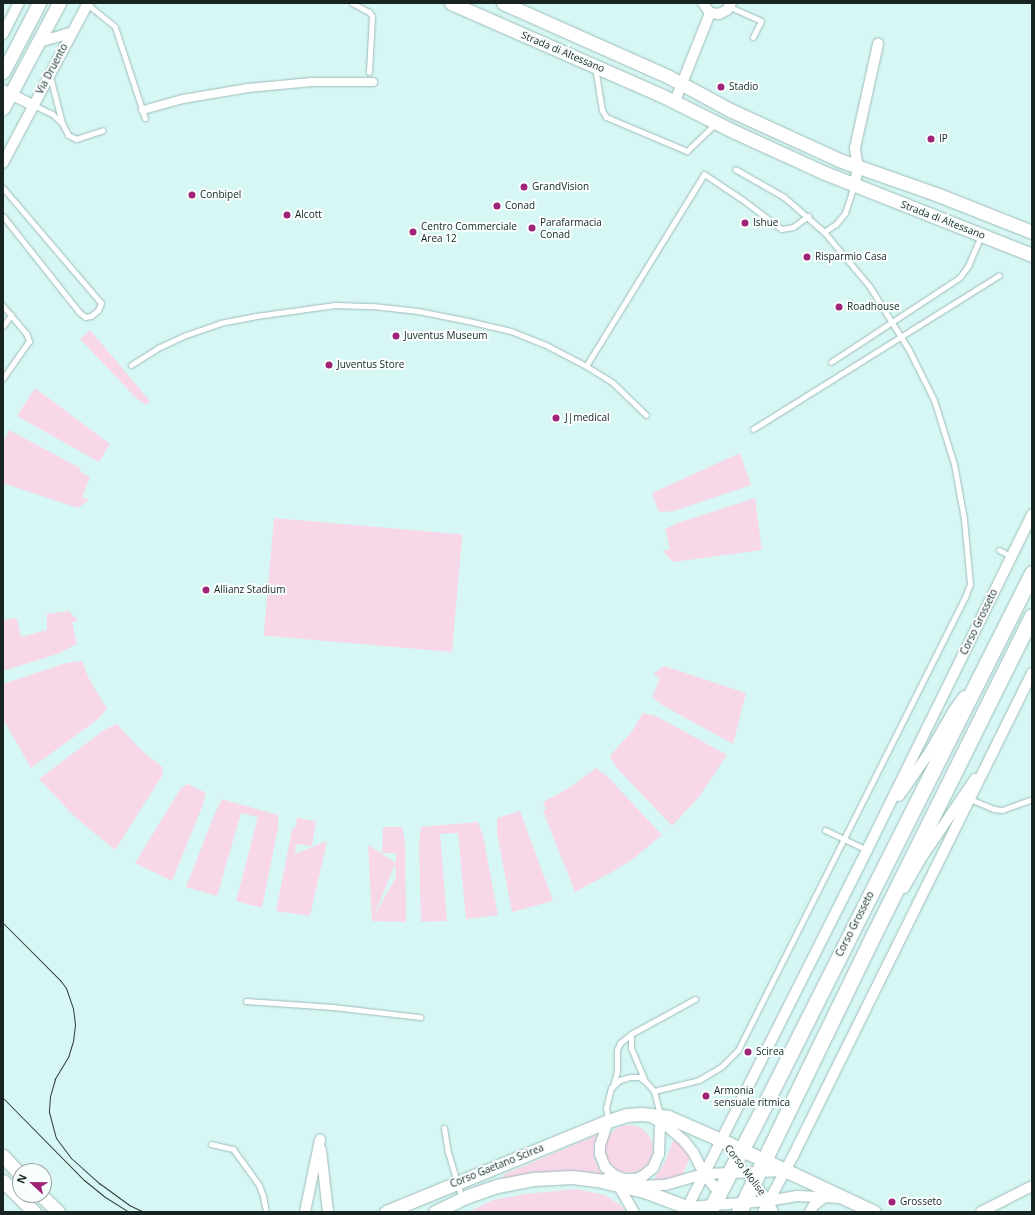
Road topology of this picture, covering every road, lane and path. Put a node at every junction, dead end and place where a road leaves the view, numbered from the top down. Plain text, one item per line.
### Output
1 (19, 3) edge
2 (39, 3) edge
3 (59, 3) edge
4 (352, 3) edge
5 (451, 3) edge
6 (503, 3) edge
7 (703, 3) edge
8 (87, 4) edge
9 (730, 5) edge
10 (710, 13) junction
11 (71, 33) junction
12 (3, 34) edge
13 (753, 37) dead end
14 (39, 42) junction
15 (878, 44) dead end
16 (594, 66) junction
17 (3, 72) edge
18 (369, 72) dead end
19 (49, 74) junction
20 (373, 82) dead end
21 (681, 83) junction
22 (7, 92) edge
23 (674, 101) junction
24 (33, 105) junction
25 (3, 108) edge
26 (144, 114) joint
27 (62, 123) junction
28 (717, 123) junction
29 (103, 130) dead end
30 (3, 163) edge
31 (858, 168) junction
32 (735, 169) dead end
33 (854, 186) junction
34 (3, 188) edge
35 (3, 216) edge
36 (808, 216) junction
37 (824, 232) junction
38 (1032, 232) edge
39 (982, 234) junction
40 (1032, 255) edge
41 (999, 275) dead end
42 (3, 306) edge
43 (11, 315) junction
44 (893, 322) junction
45 (3, 326) edge
46 (902, 337) junction
47 (831, 362) dead end
48 (131, 365) dead end
49 (586, 366) junction
50 (3, 378) edge
51 (646, 415) dead end
52 (753, 429) dead end
53 (1032, 514) edge
54 (999, 550) dead end
55 (1011, 556) junction
56 (1032, 573) edge
57 (1032, 616) edge
58 (1032, 673) edge
59 (980, 675) junction
60 (987, 764) junction
61 (970, 799) junction
62 (1032, 799) edge
63 (883, 817) junction
64 (825, 830) dead end
65 (843, 839) junction
66 (867, 850) junction
67 (874, 934) junction
68 (695, 999) dead end
69 (246, 1001) dead end
70 (420, 1017) dead end
71 (631, 1034) junction
72 (645, 1081) junction
73 (613, 1086) junction
74 (654, 1090) junction
75 (660, 1118) junction
76 (608, 1121) junction
77 (444, 1128) dead end
78 (722, 1140) junction
79 (211, 1144) dead end
80 (3, 1156) edge
81 (12, 1166) edge
82 (747, 1167) junction
83 (785, 1171) junction
84 (704, 1174) junction
85 (616, 1179) junction
86 (3, 1181) edge
87 (457, 1182) junction
88 (637, 1186) junction
89 (1032, 1186) edge
90 (657, 1195) junction
91 (842, 1198) junction
92 (462, 1199) junction
93 (822, 1199) junction
94 (768, 1201) junction
95 (49, 1203) edge
96 (727, 1206) edge
97 (686, 1209) edge
98 (34, 1212) edge
99 (58, 1212) edge
100 (266, 1212) edge
101 (306, 1212) edge
102 (328, 1212) edge
103 (386, 1212) edge
104 (435, 1212) edge
105 (634, 1212) edge
106 (700, 1212) edge
107 (763, 1212) edge
108 (773, 1212) edge
109 (810, 1212) edge
110 (874, 1212) edge
111 (981, 1212) edge

1 - 12 street
2 - 17 street
3 - 14 street
4 - 18 lane
5 - 16 street, Strada di Altessano
6 - 21 street, Strada di Altessano
7 - 10 street
8 - 11 street, Via Druento
8 - 26 lane
9 - 10 street
9 - 13 lane
10 - 21 street
11 - 14 street, Via Druento
11 - 19 street, Via Druento
14 - 22 street
15 - 31 street
16 - 23 street, Strada di Altessano
16 - 28 lane
19 - 24 street, Via Druento
19 - 27 lane
20 - 26 street
21 - 23 street
21 - 31 street, Strada di Altessano
22 - 24 street, Via Druento
22 - 25 street
23 - 28 street, Strada di Altessano
24 - 27 lane
24 - 30 street, Via Druento
27 - 29 lane
28 - 33 street, Strada di Altessano
31 - 33 street
31 - 38 street, Strada di Altessano
32 - 36 lane
33 - 37 lane
33 - 39 street, Strada di Altessano
34 - 35 lane
36 - 37 lane
36 - 49 lane
37 - 44 lane
39 - 40 street, Strada di Altessano
39 - 44 lane
41 - 46 lane
42 - 43 lane
43 - 45 lane
43 - 50 lane
44 - 46 lane
44 - 47 lane
46 - 52 lane
46 - 65 lane
48 - 49 lane
49 - 51 lane
53 - 55 street, Corso Grosseto
54 - 55 lane
55 - 63 street, Corso Grosseto
56 - 59 main road, Corso Grosseto
57 - 67 main road, Corso Grosseto
58 - 60 street, Corso Grosseto
59 - 63 street, Corso Grosseto
59 - 82 main road, Corso Grosseto
60 - 61 street, Corso Grosseto
60 - 67 street, Corso Grosseto
61 - 62 lane
61 - 83 street, Corso Grosseto
63 - 66 street, Corso Grosseto
64 - 65 lane
65 - 66 lane
65 - 74 lane
66 - 78 street, Corso Grosseto
67 - 82 main road, Corso Grosseto
68 - 71 lane
69 - 70 lane
71 - 72 lane
71 - 73 lane
72 - 73 lane
72 - 74 lane
73 - 76 lane
74 - 75 lane
75 - 76 street, Corso Gaetano Scirea
75 - 78 street, Corso Gaetano Scirea
75 - 84 street
75 - 85 street, Corso Gaetano Scirea
76 - 85 street
76 - 87 street, Corso Gaetano Scirea
77 - 87 lane
78 - 82 street, Corso Gaetano Scirea
78 - 84 street, Corso Grosseto
79 - 100 lane
80 - 81 street
82 - 83 street, Corso Gaetano Scirea
82 - 84 street, Corso Gaetano Scirea
82 - 94 street, Corso Molise
82 - 96 main road
82 - 96 main road, Corso Grosseto
83 - 91 street, Corso Molise
83 - 94 street, Corso Grosseto
84 - 88 street, Corso Gaetano Scirea
84 - 96 street
84 - 97 street, Corso Grosseto
85 - 88 street, Corso Gaetano Scirea
85 - 90 street, Corso Gaetano Scirea
85 - 92 street, Corso Gaetano Scirea
85 - 105 street
86 - 98 street
87 - 92 lane
87 - 103 street, Corso Gaetano Scirea
88 - 90 street, Corso Gaetano Scirea
89 - 111 street
90 - 97 street, Corso Gaetano Scirea
91 - 93 street, Corso Molise
91 - 110 street, Corso Molise
92 - 104 street, Corso Gaetano Scirea
93 - 94 street, Corso Molise
93 - 109 street
94 - 96 street, Corso Molise
94 - 107 street, Corso Grosseto
94 - 108 street, Corso Molise
95 - 99 street
96 - 97 street, Corso Molise
97 - 106 street, Corso Gaetano Scirea
101 - 102 street

